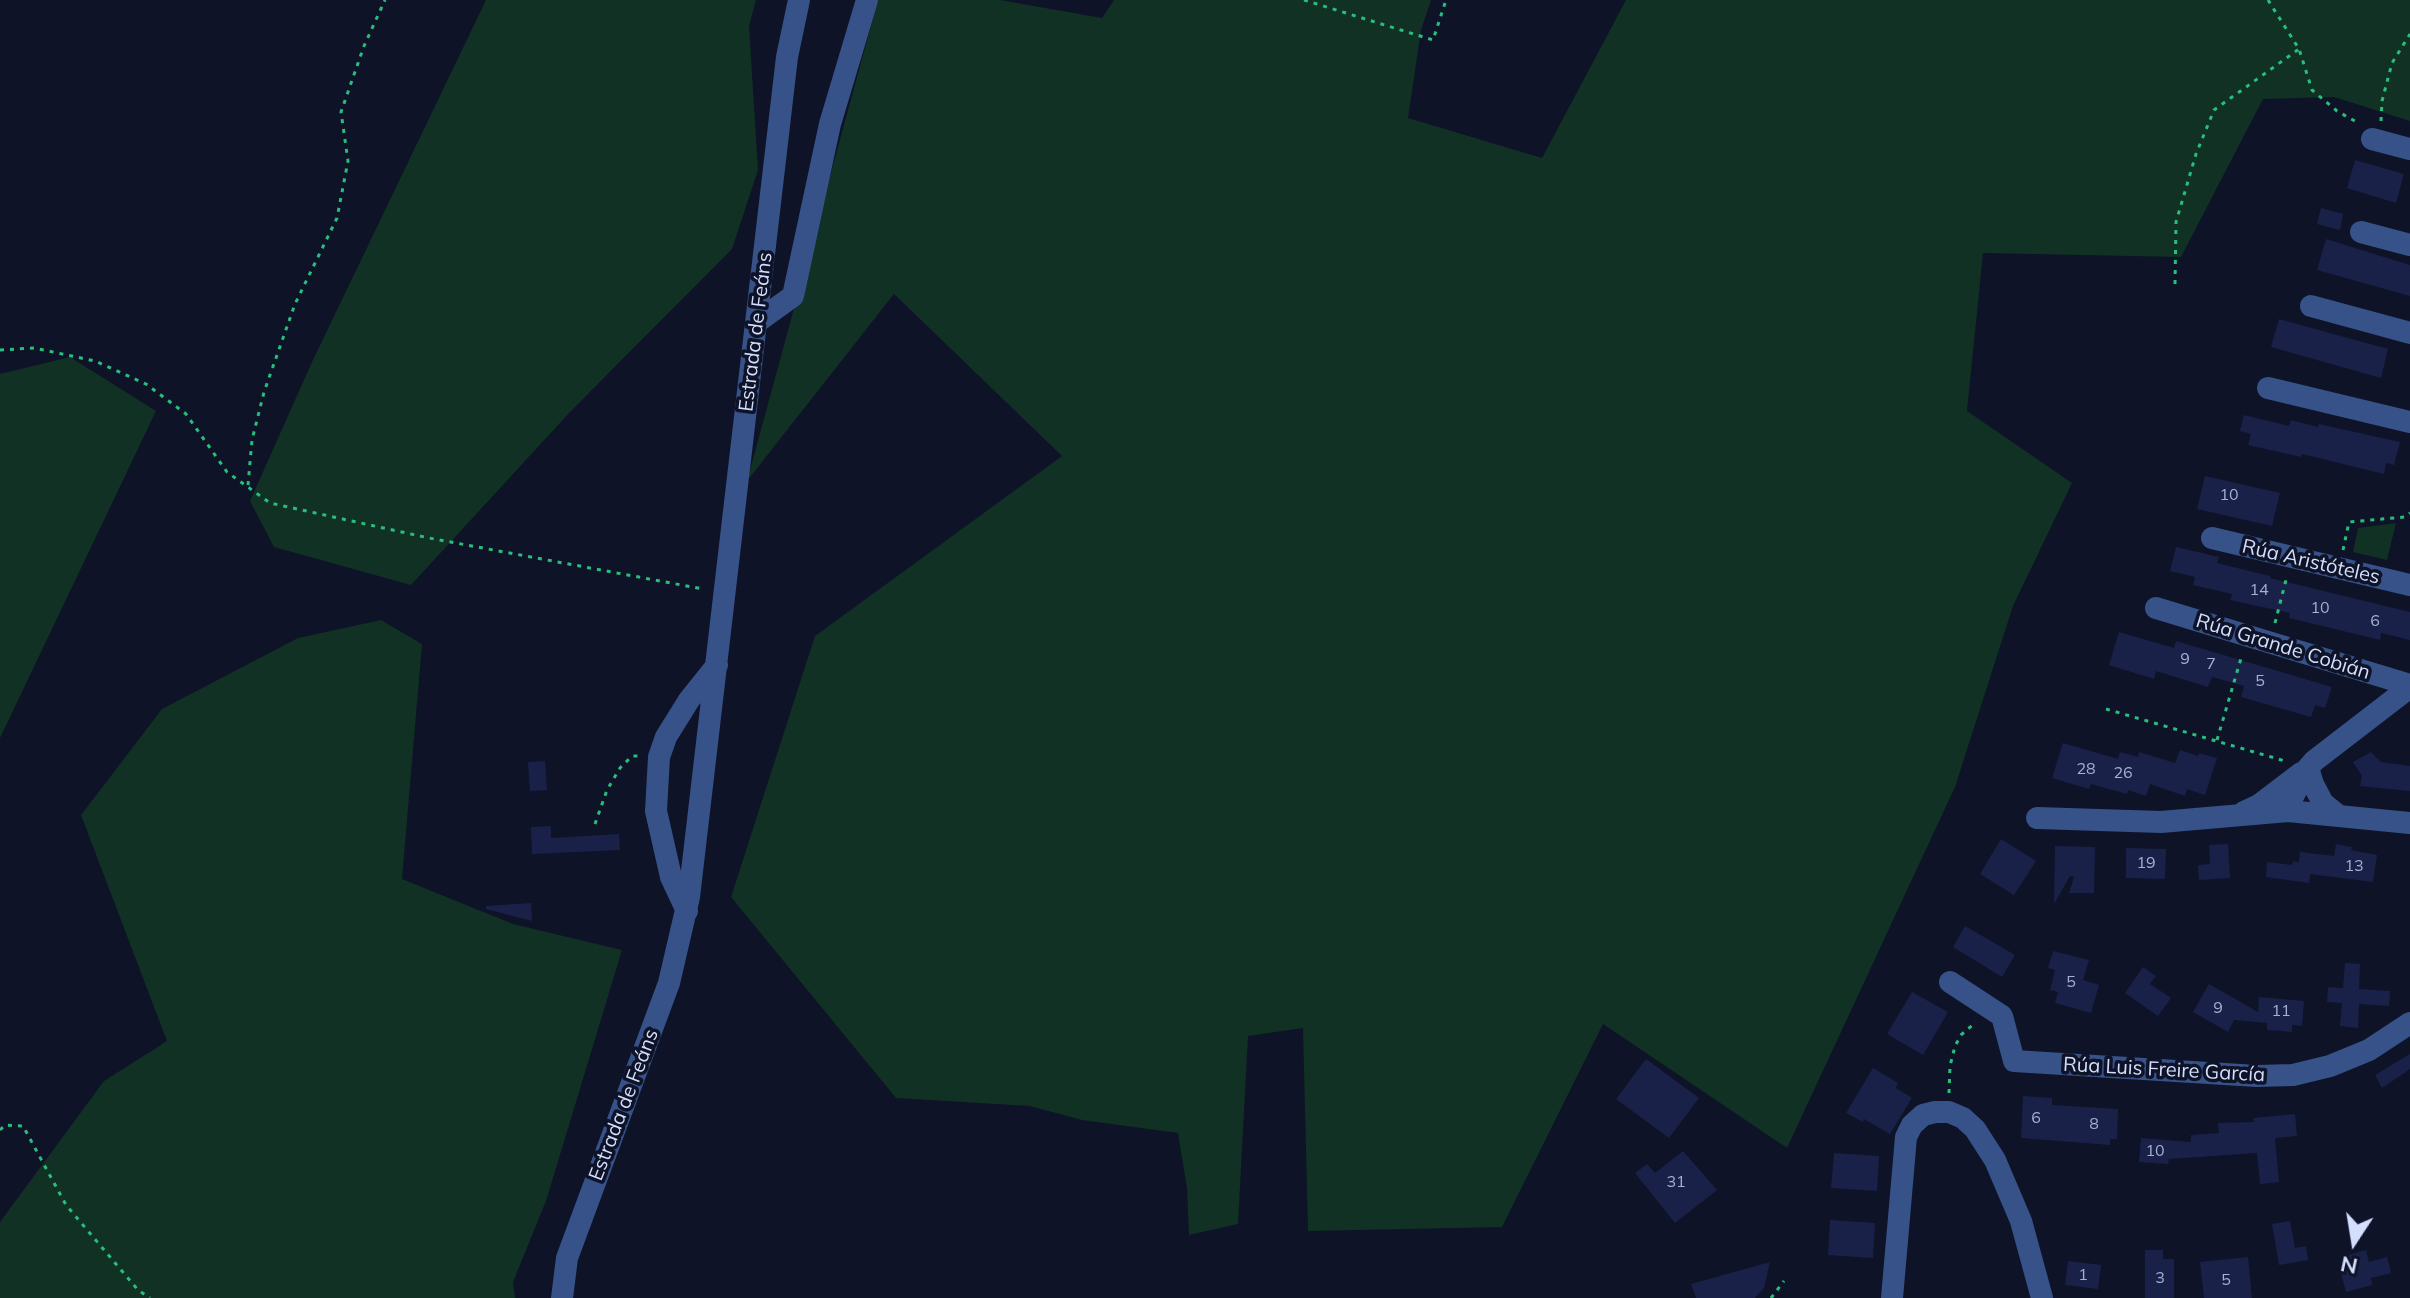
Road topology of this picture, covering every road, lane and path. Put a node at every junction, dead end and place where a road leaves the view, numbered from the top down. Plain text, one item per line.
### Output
1 (385, 0) edge
2 (799, 0) edge
3 (867, 0) edge
4 (1304, 0) edge
5 (1446, 0) edge
6 (2268, 0) edge
7 (2410, 34) edge
8 (2299, 49) junction
9 (2372, 139) junction
10 (2410, 149) edge
11 (2361, 232) dead end
12 (2410, 245) edge
13 (2175, 284) dead end
14 (2311, 306) dead end
15 (757, 322) junction
16 (2410, 333) edge
17 (0, 350) edge
18 (2268, 388) dead end
19 (2410, 422) edge
20 (248, 487) junction
21 (2410, 513) edge
22 (2212, 538) dead end
23 (2342, 554) dead end
24 (2291, 557) junction
25 (2410, 585) edge
26 (727, 593) junction
27 (2156, 608) dead end
28 (2275, 625) dead end
29 (2243, 652) dead end
30 (717, 665) junction
31 (2410, 686) edge
32 (2106, 709) dead end
33 (2216, 741) junction
34 (659, 757) junction
35 (2308, 768) junction
36 (2288, 811) junction
37 (2239, 814) junction
38 (2338, 815) junction
39 (2037, 818) dead end
40 (2410, 823) edge
41 (595, 824) dead end
42 (687, 911) junction
43 (1950, 982) dead end
44 (1996, 1011) junction
45 (2410, 1023) edge
46 (1949, 1112) junction
47 (0, 1130) edge
48 (1784, 1281) dead end
49 (150, 1298) edge
50 (562, 1298) edge
51 (1771, 1298) edge
52 (1892, 1298) edge
53 (2042, 1298) edge

1 - 20 path
2 - 15 street, Estrada de Feáns
3 - 15 street
4 - 5 path
6 - 8 path
7 - 9 path
8 - 9 path
8 - 13 path
9 - 10 street
11 - 12 street
14 - 16 street
15 - 26 street, Estrada de Feáns
17 - 20 path
18 - 19 street
20 - 26 path
21 - 23 path
22 - 24 street, Rúa Aristóteles
24 - 25 street, Rúa Aristóteles
24 - 28 path
26 - 30 street, Estrada de Feáns
27 - 31 street, Rúa Grande Cobián
29 - 33 path
30 - 34 street
30 - 42 street, Estrada de Feáns
31 - 35 street
32 - 33 path
33 - 35 path
34 - 41 path
34 - 42 street
35 - 36 street
35 - 37 street
35 - 38 street
36 - 37 street
36 - 38 street
37 - 39 street
38 - 40 street
42 - 50 street, Estrada de Feáns
43 - 44 street
44 - 45 street, Rúa Luis Freire García
44 - 46 path
46 - 52 street
46 - 53 street
47 - 49 path
48 - 51 path

